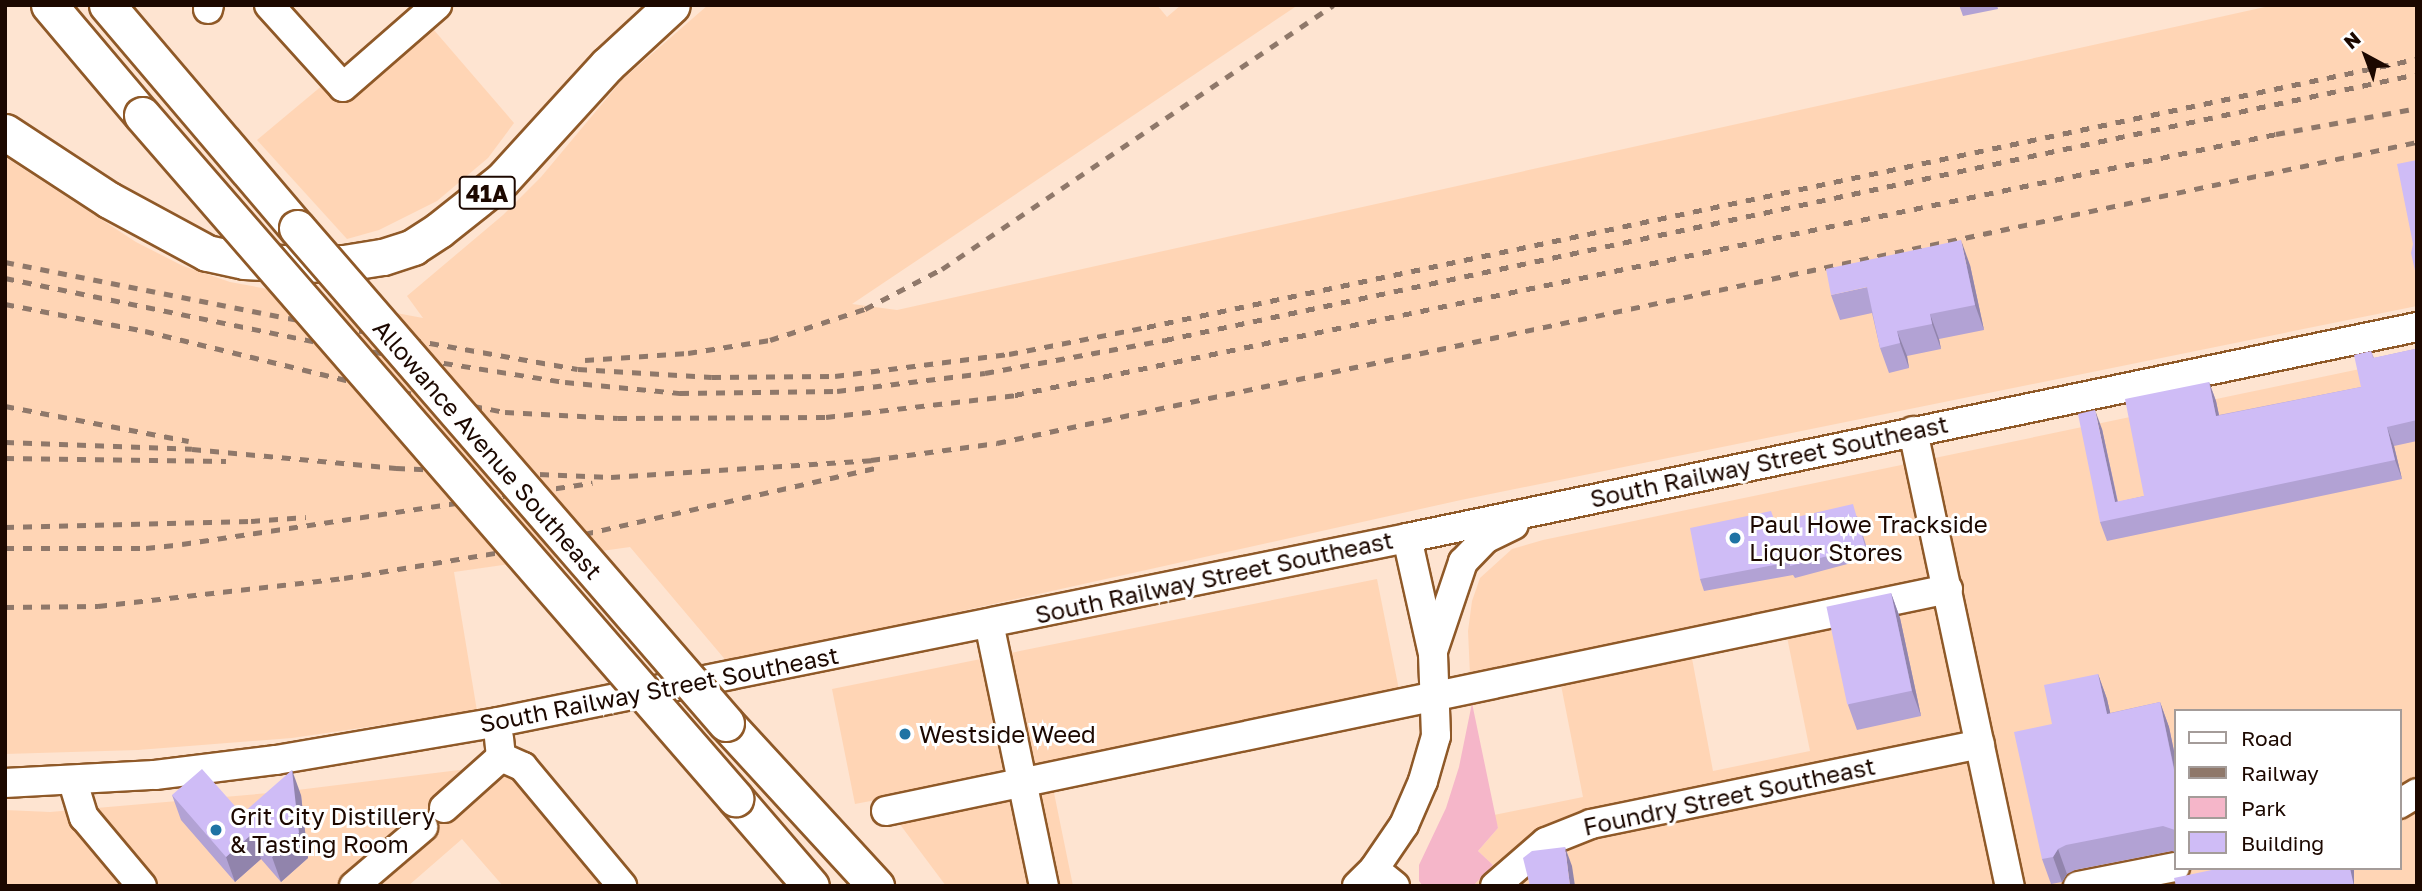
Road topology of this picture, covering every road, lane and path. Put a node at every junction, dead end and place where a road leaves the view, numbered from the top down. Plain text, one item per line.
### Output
1 (49, 5) edge
2 (107, 5) edge
3 (269, 5) edge
4 (437, 5) edge
5 (672, 5) edge
6 (5, 132) edge
7 (2417, 327) edge
8 (1913, 431) junction
9 (1600, 496) junction
10 (1408, 538) junction
11 (1948, 589) junction
12 (989, 623) junction
13 (1433, 654) junction
14 (1437, 696) junction
15 (498, 722) junction
16 (1980, 744) junction
17 (501, 757) junction
18 (73, 782) junction
19 (5, 783) edge
20 (1022, 783) junction
21 (2417, 793) edge
22 (2401, 803) edge
23 (886, 811) dead end
24 (2174, 867) edge
25 (126, 880) edge
26 (1376, 880) edge
27 (611, 882) edge
28 (354, 886) edge
29 (811, 886) edge
30 (876, 886) edge
31 (1044, 886) edge
32 (1495, 886) edge
33 (2010, 886) edge
34 (2078, 886) edge

1 - 29 main road, Allowance Avenue Southeast, bridge
2 - 30 main road, Allowance Avenue Southeast, bridge
3 - 4 street
5 - 6 main road, 41A
7 - 8 street, South Railway Street Southeast
8 - 9 street, South Railway Street Southeast
8 - 11 street
9 - 10 street, South Railway Street Southeast
9 - 13 street
10 - 12 street, South Railway Street Southeast
10 - 13 street
11 - 14 street
11 - 16 street
12 - 15 street, South Railway Street Southeast
12 - 20 street
13 - 14 street
14 - 20 street
14 - 26 street
15 - 17 street
15 - 18 street, South Railway Street Southeast
16 - 32 street, Foundry Street Southeast
16 - 33 street
17 - 27 street
17 - 28 street
18 - 19 street, South Railway Street Southeast
18 - 25 street
20 - 23 street
20 - 31 street
21 - 22 street
24 - 34 street

